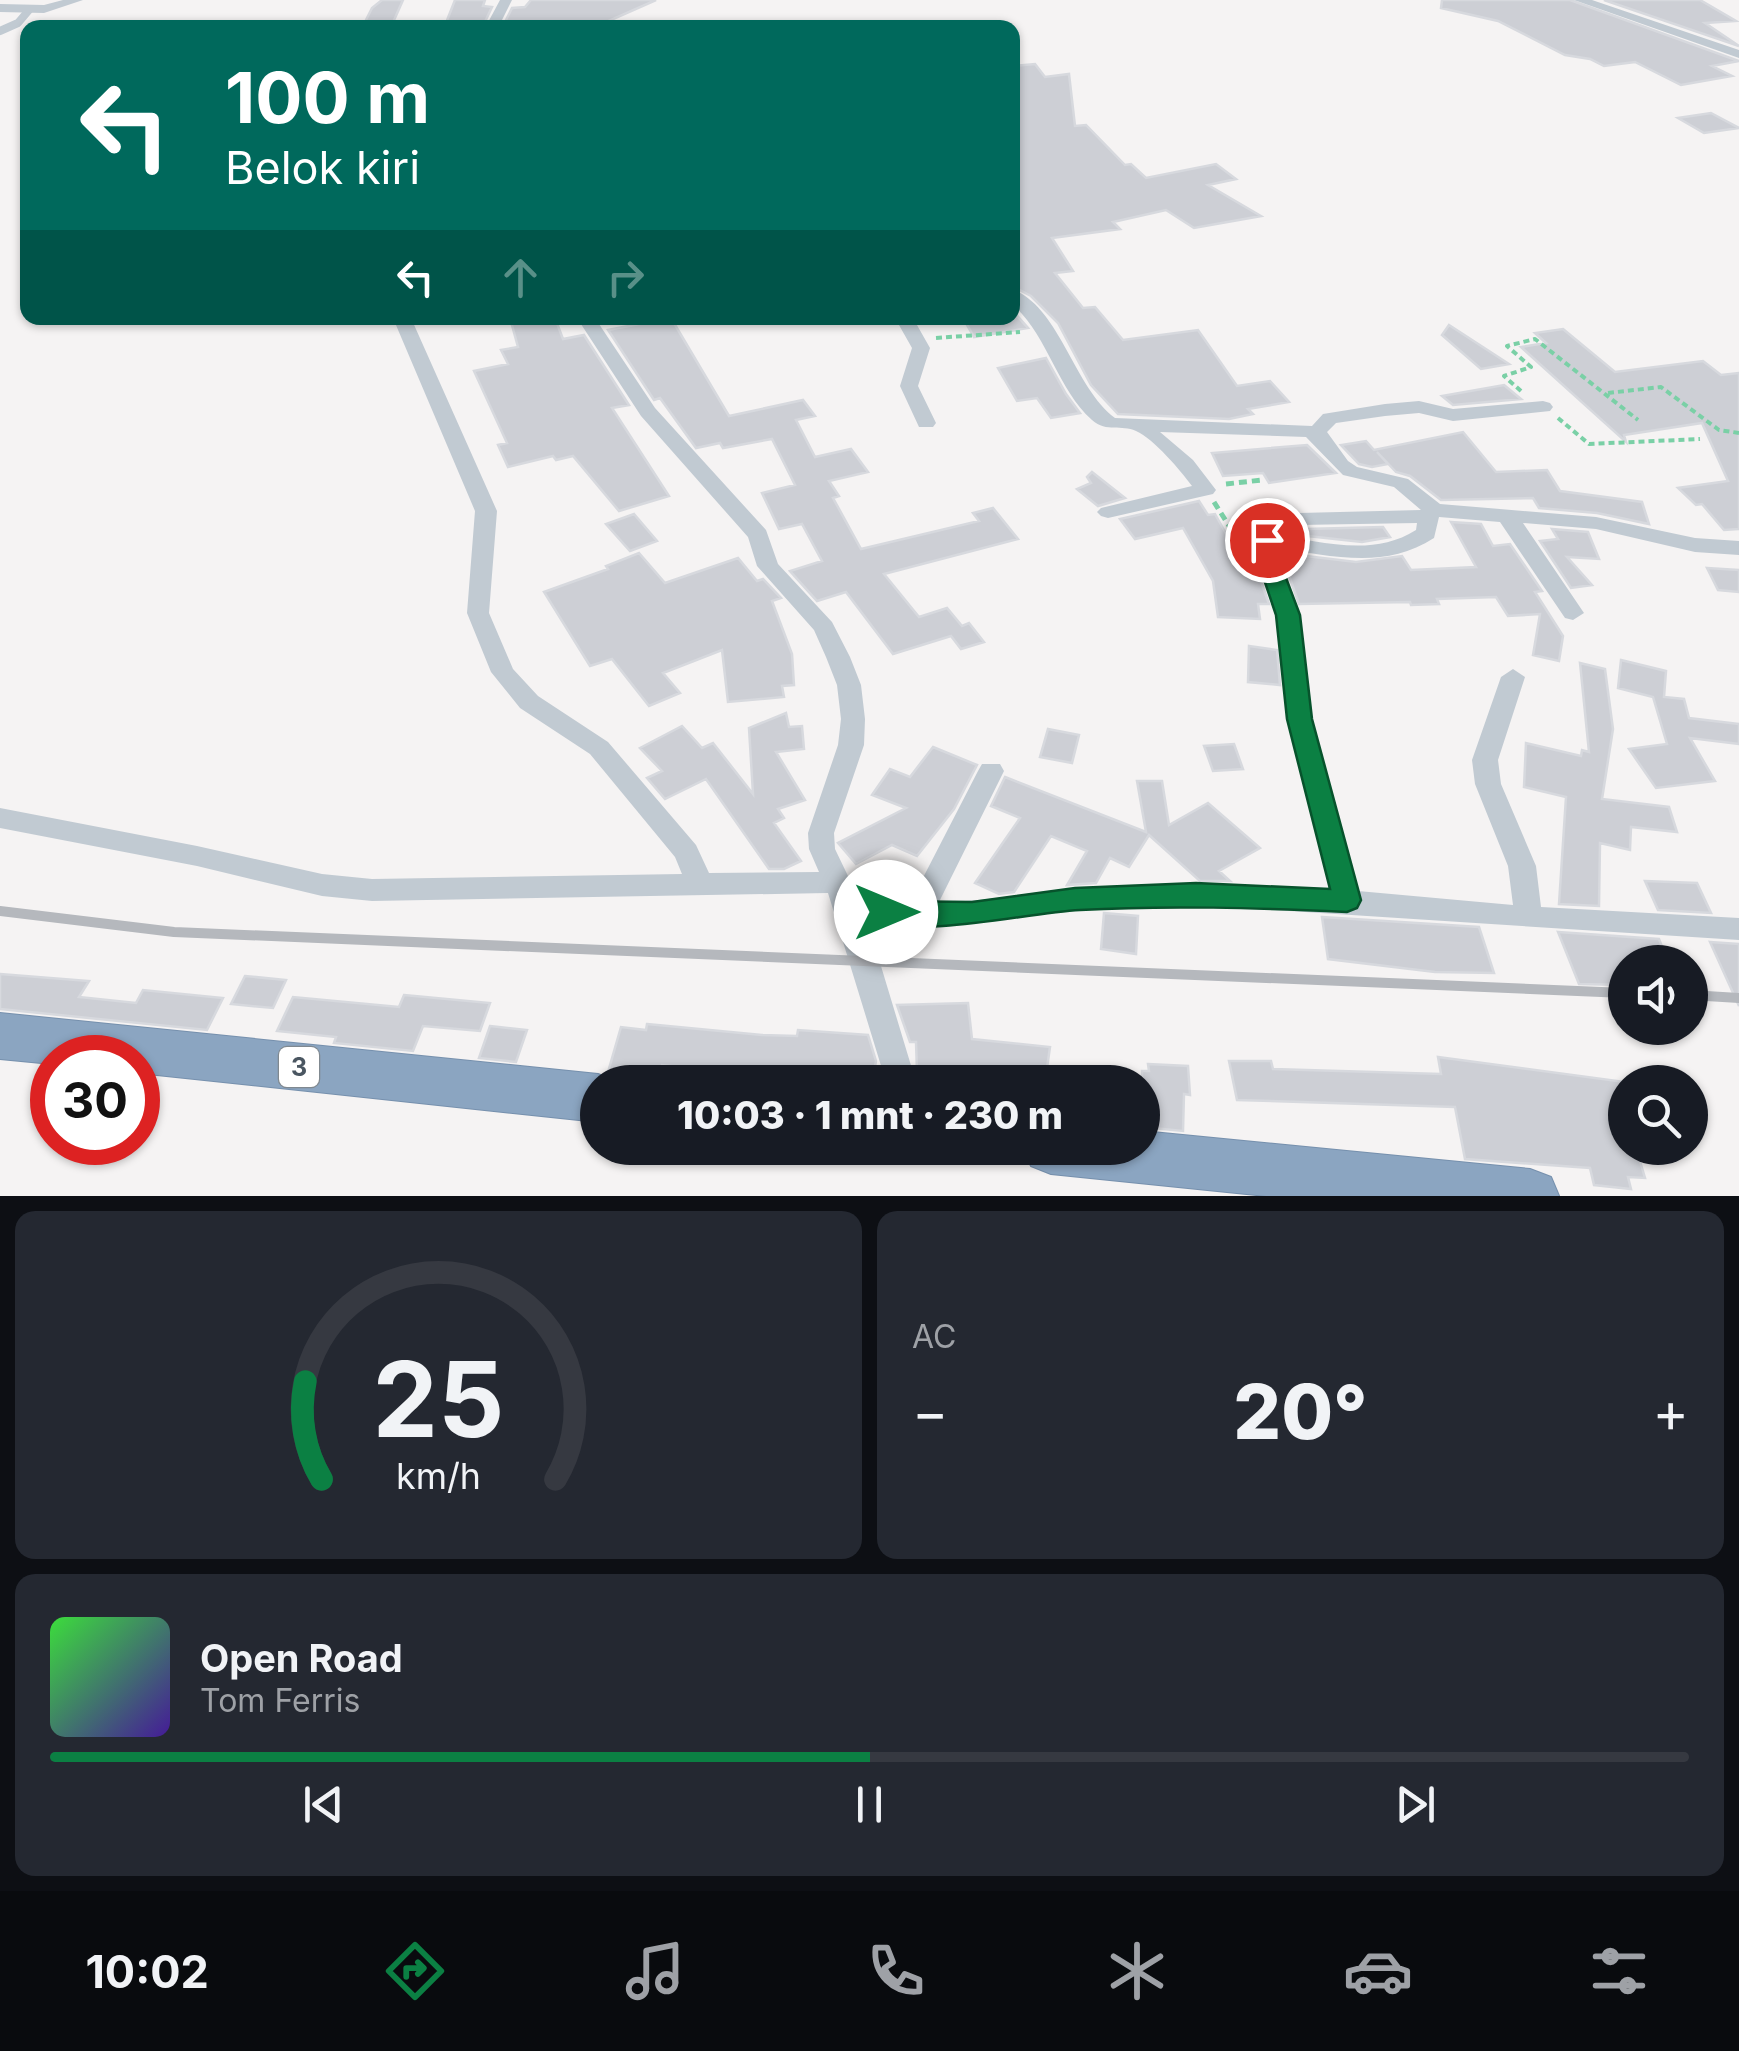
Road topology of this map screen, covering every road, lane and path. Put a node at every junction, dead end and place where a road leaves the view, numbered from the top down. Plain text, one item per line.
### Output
1 (76, 0) edge
2 (1580, 0) edge
3 (0, 8) edge
4 (29, 10) junction
5 (21, 20) edge
6 (1739, 54) edge
7 (1020, 303) edge
8 (405, 325) edge
9 (592, 325) edge
10 (909, 325) edge
11 (1043, 329) junction
12 (919, 341) junction
13 (1608, 393) junction
14 (1543, 406) junction
15 (1638, 420) dead end
16 (926, 423) dead end
17 (1143, 427) junction
18 (1316, 433) junction
19 (1739, 433) edge
20 (1700, 439) dead end
21 (1262, 480) dead end
22 (1205, 489) junction
23 (1108, 512) dead end
24 (1431, 513) junction
25 (1507, 516) junction
26 (1300, 519) dead end
27 (1739, 548) edge
28 (1573, 614) dead end
29 (1512, 677) dead end
30 (991, 772) dead end
31 (0, 818) edge
32 (699, 882) junction
33 (837, 882) junction
34 (1347, 900) junction
35 (851, 912) junction
36 (920, 912) junction
37 (1528, 918) junction
38 (1739, 929) edge
39 (0, 1036) edge
40 (896, 1065) edge
41 (580, 1096) edge
42 (1160, 1159) edge
43 (1530, 1196) edge

1 - 4 street
2 - 6 street
3 - 4 street
4 - 5 lane
7 - 11 street
8 - 32 street
9 - 33 street
10 - 12 street
11 - 12 path
11 - 17 street
12 - 16 street
13 - 14 path
13 - 15 path
13 - 19 path
14 - 18 street
14 - 20 path
17 - 18 street
17 - 22 street
18 - 24 street
21 - 22 path
22 - 23 street
24 - 25 street
24 - 26 street
24 - 34 street
25 - 27 street
25 - 28 street
29 - 37 street
30 - 36 street
31 - 32 street
32 - 33 street
33 - 35 street
34 - 36 street
34 - 37 street
35 - 36 street
35 - 40 street
37 - 38 street
39 - 41 highway, 3
42 - 43 highway

